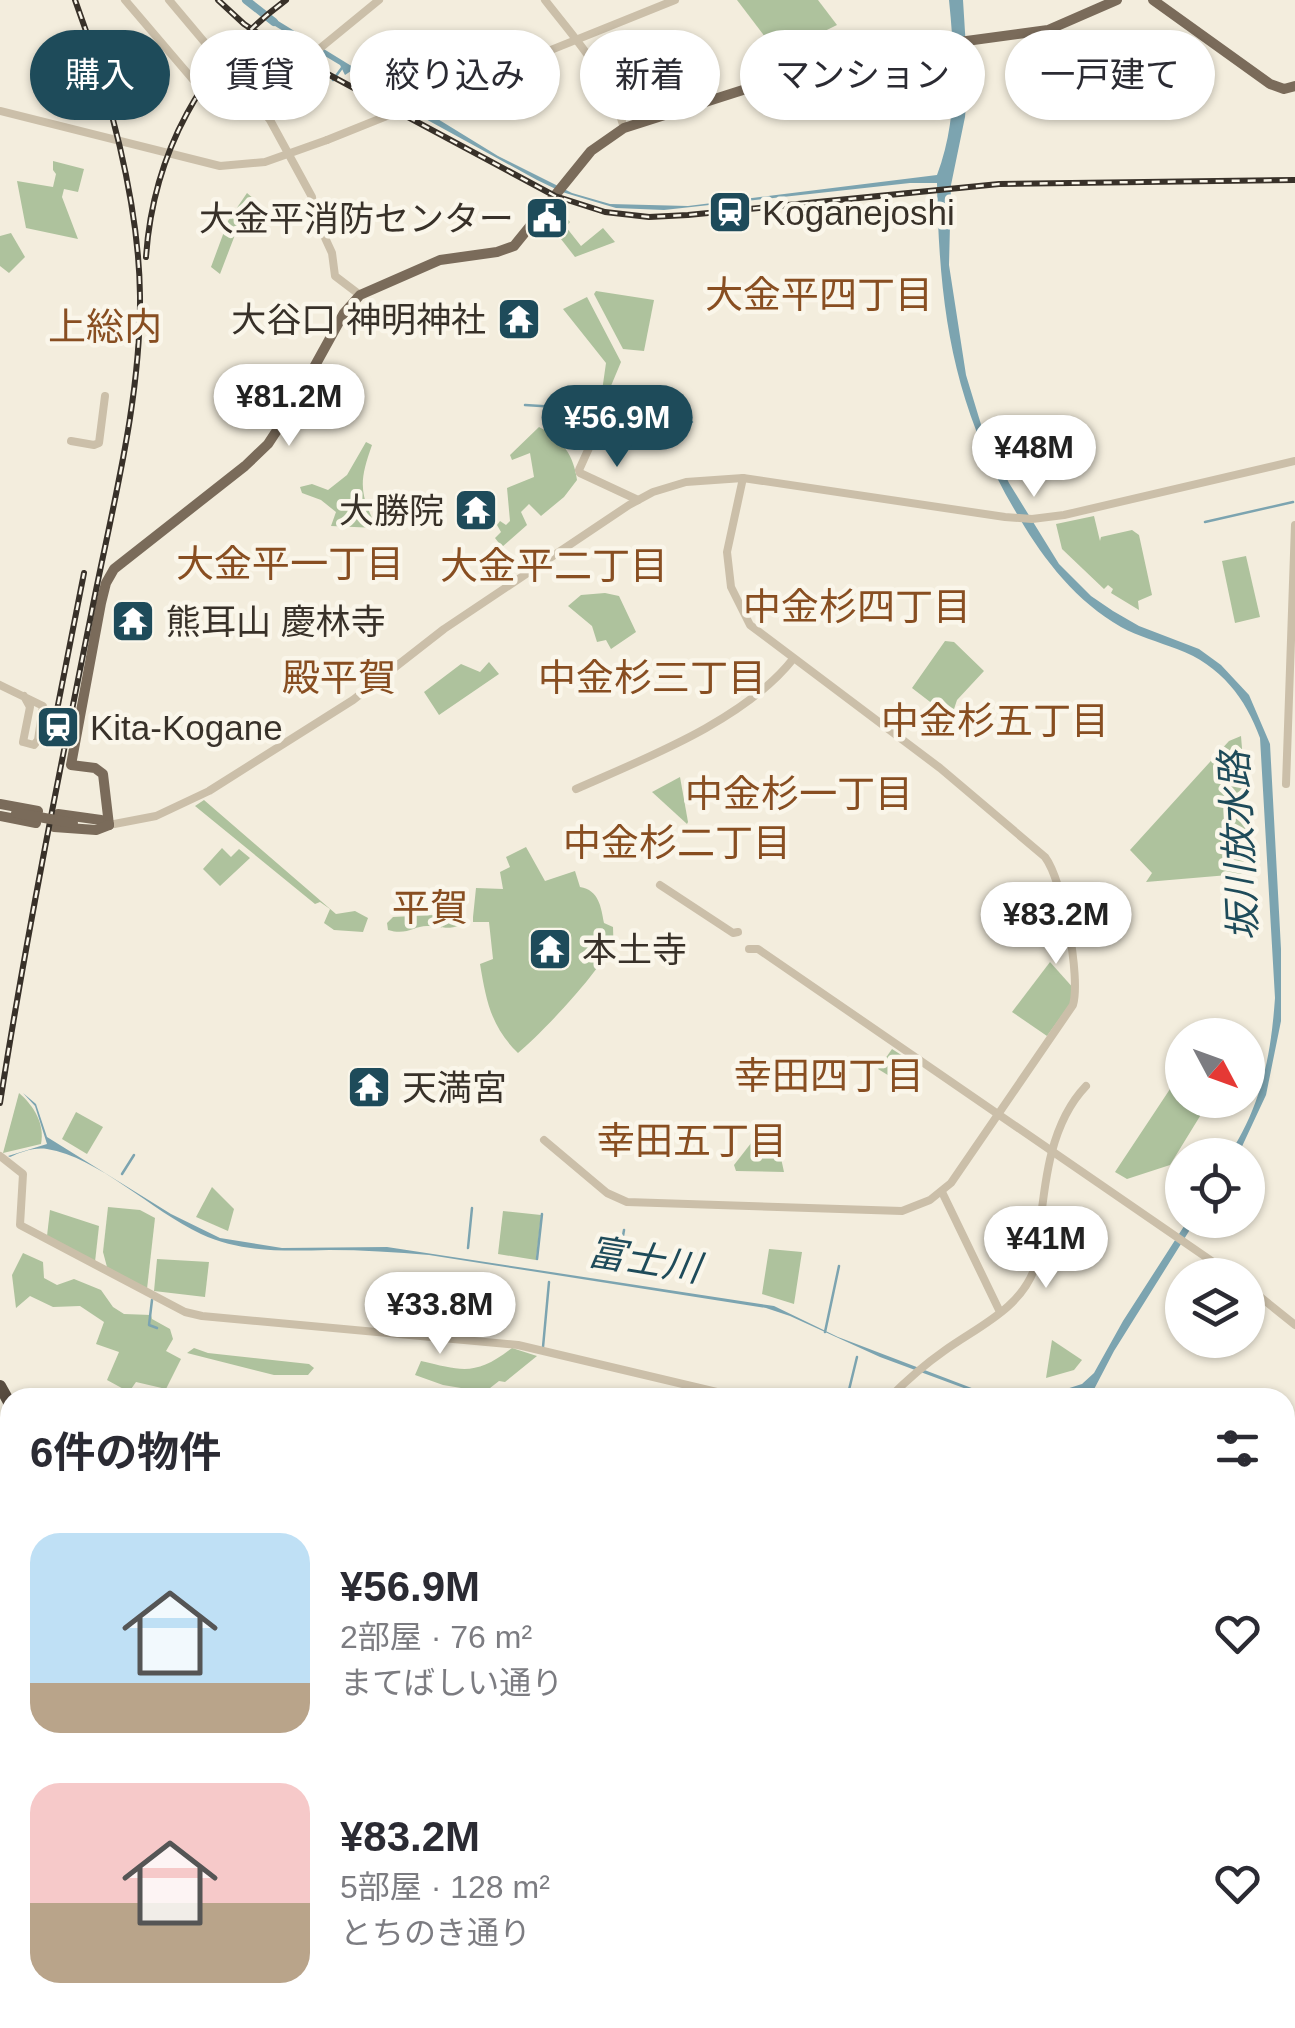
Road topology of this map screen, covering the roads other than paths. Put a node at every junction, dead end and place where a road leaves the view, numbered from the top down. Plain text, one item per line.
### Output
1 (124, 0) edge
2 (168, 0) edge
3 (379, 0) edge
4 (545, 0) edge
5 (675, 0) edge
6 (1118, 0) edge
7 (1153, 0) edge
8 (194, 30) edge
9 (330, 39) edge
10 (576, 40) junction
11 (190, 76) edge
12 (1295, 86) edge
13 (0, 112) edge
14 (270, 120) edge
15 (624, 128) junction
16 (290, 155) junction
17 (360, 295) junction
18 (105, 396) dead end
19 (606, 408) dead end
20 (71, 441) dead end
21 (1295, 461) edge
22 (743, 478) junction
23 (638, 500) junction
24 (1295, 525) edge
25 (793, 659) junction
26 (0, 685) edge
27 (24, 696) junction
28 (1286, 784) dead end
29 (576, 789) dead end
30 (0, 810) edge
31 (58, 814) dead end
32 (37, 817) dead end
33 (109, 825) junction
34 (54, 826) dead end
35 (660, 884) dead end
36 (738, 932) dead end
37 (749, 950) dead end
38 (1086, 1086) dead end
39 (999, 1116) junction
40 (544, 1140) dead end
41 (1053, 1154) junction
42 (0, 1156) edge
43 (942, 1192) junction
44 (1209, 1258) edge
45 (1265, 1301) edge
46 (1000, 1312) junction
47 (1295, 1325) edge
48 (700, 1388) edge
49 (900, 1388) edge

1 - 11 street
2 - 8 street
3 - 9 street
4 - 10 street
5 - 10 street
6 - 15 main road
7 - 12 main road
10 - 15 street
10 - 16 street, bridge
13 - 16 street
14 - 16 street
15 - 17 main road
16 - 17 street
17 - 33 main road
18 - 20 street
19 - 23 street
21 - 22 street
22 - 23 street
22 - 25 street
23 - 33 street
24 - 28 street
25 - 29 street
25 - 39 street
26 - 27 street
27 - 27 street
30 - 32 main road
30 - 33 main road, bridge
31 - 33 main road
33 - 34 main road
35 - 36 street
37 - 39 street
38 - 41 street
39 - 41 street
39 - 43 street
40 - 43 street
41 - 44 street
41 - 46 street
42 - 48 street
43 - 46 street
45 - 47 street
46 - 49 street

